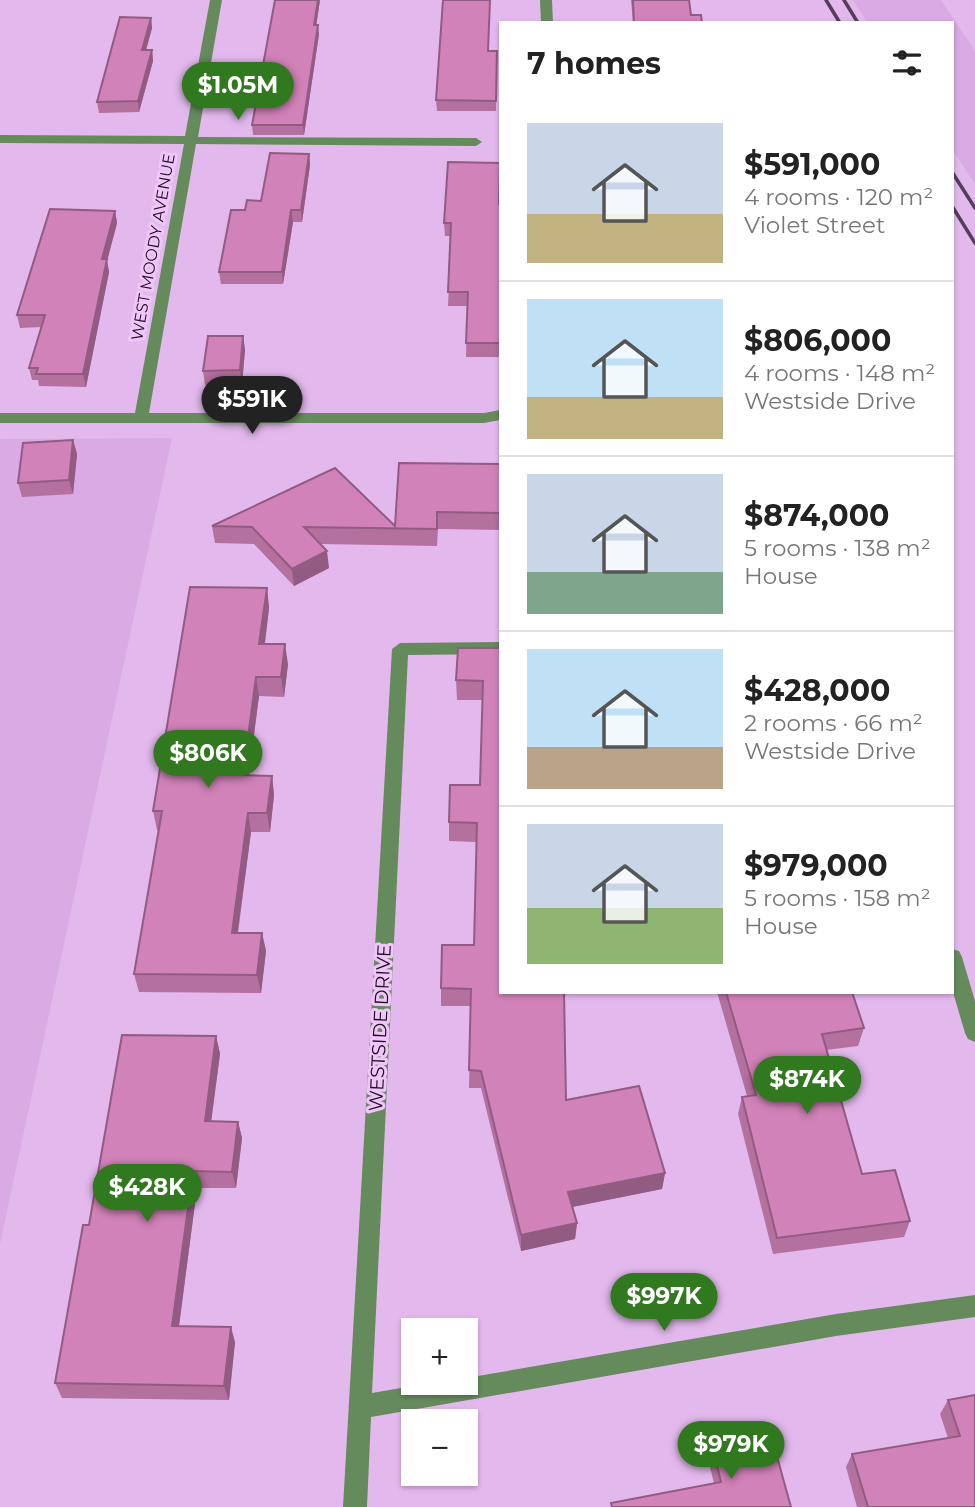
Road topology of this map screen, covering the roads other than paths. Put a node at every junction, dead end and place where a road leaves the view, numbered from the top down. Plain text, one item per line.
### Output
1 (216, 0) edge
2 (546, 0) edge
3 (547, 21) edge
4 (190, 138) junction
5 (0, 139) edge
6 (476, 142) dead end
7 (499, 415) edge
8 (0, 418) edge
9 (141, 419) junction
10 (499, 648) edge
11 (954, 964) edge
12 (975, 1034) edge
13 (975, 1306) edge
14 (360, 1407) junction
15 (355, 1507) edge

1 - 4 street, WEST MOODY AVENUE
2 - 3 street
4 - 5 street
4 - 6 street
4 - 9 street, WEST MOODY AVENUE
7 - 9 street
8 - 9 street
10 - 14 street, WESTSIDE DRIVE
11 - 12 street
13 - 14 street
14 - 15 street, WESTSIDE DRIVE

